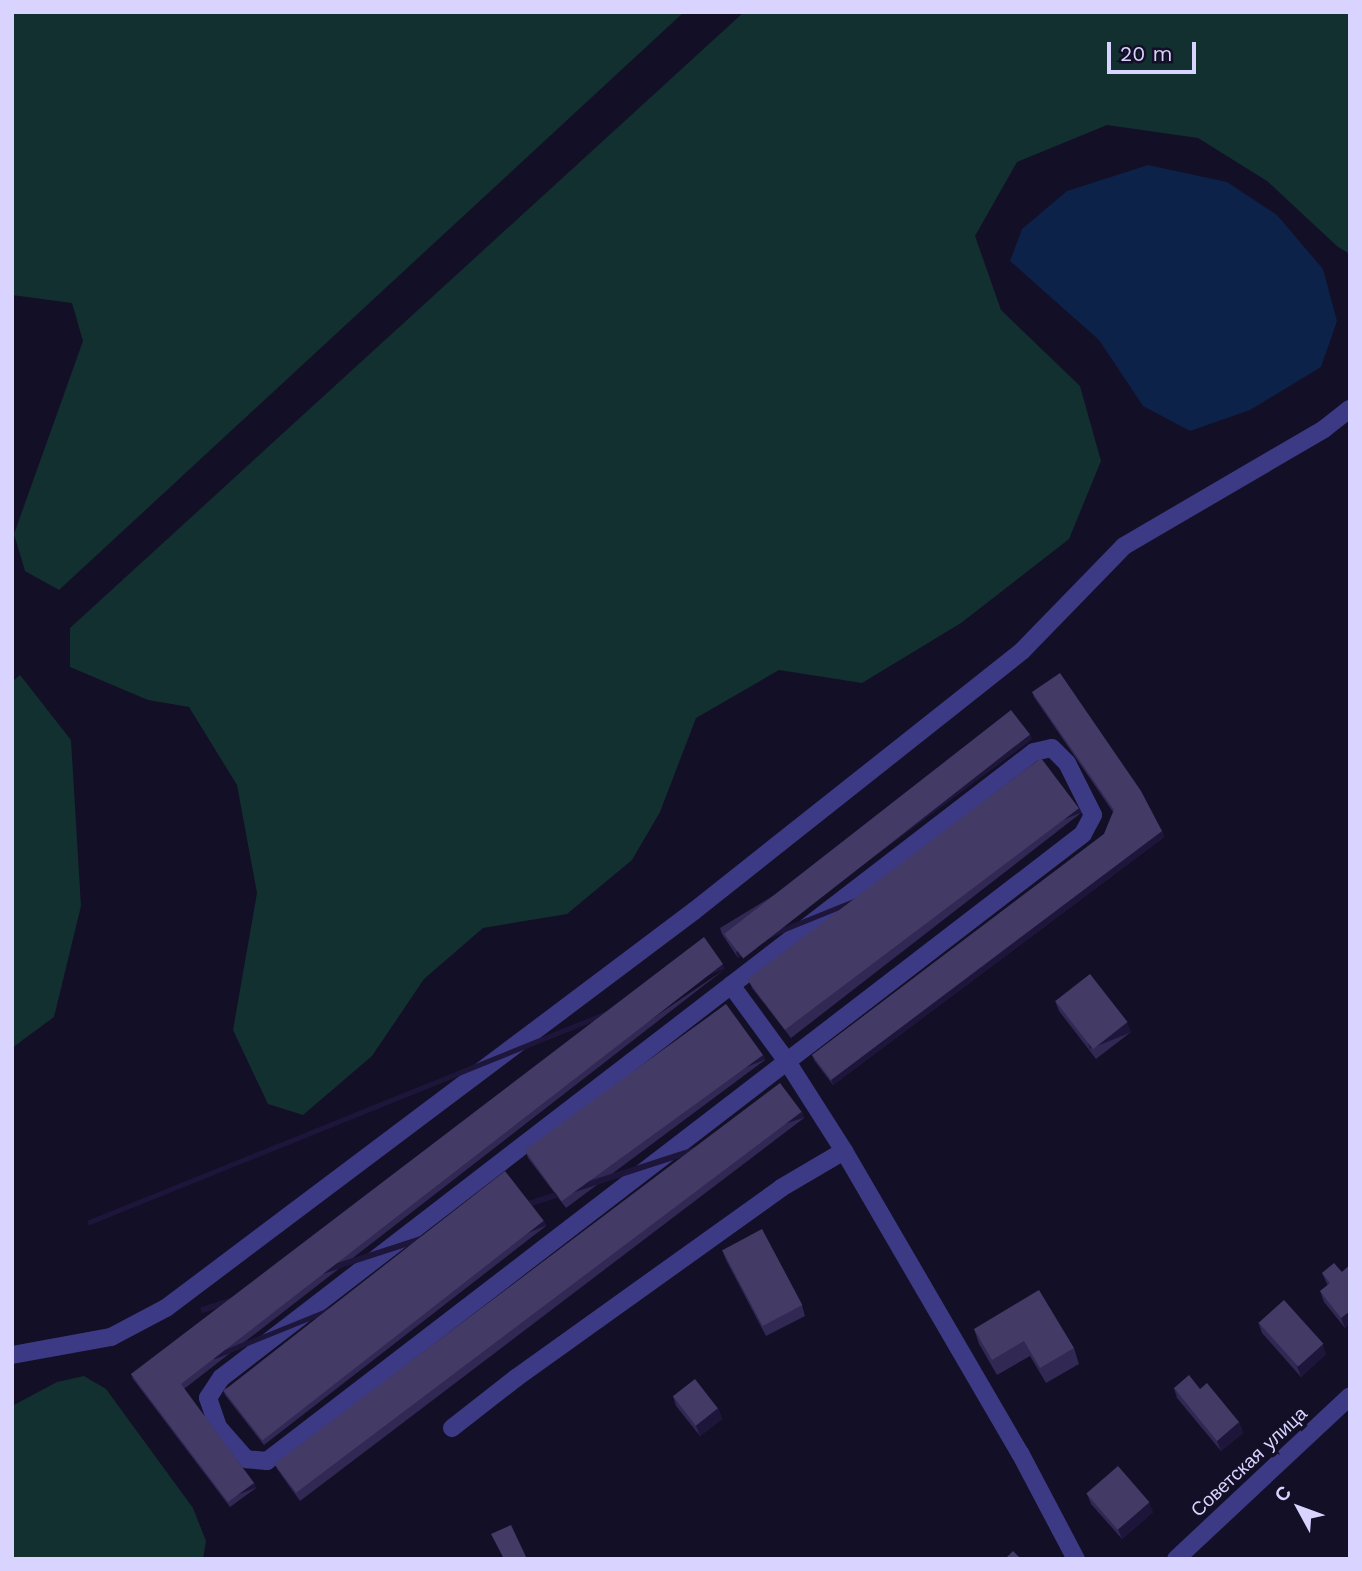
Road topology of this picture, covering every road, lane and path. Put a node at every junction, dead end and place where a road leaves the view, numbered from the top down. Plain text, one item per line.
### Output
1 (1350, 410) edge
2 (731, 985) junction
3 (788, 1063) junction
4 (844, 1151) junction
5 (12, 1355) edge
6 (1350, 1396) edge
7 (452, 1429) dead end
8 (1076, 1559) edge
9 (1177, 1559) edge

1 - 5 street
2 - 3 street
2 - 3 street
2 - 3 street
3 - 4 street
4 - 7 street
4 - 8 street
6 - 9 street, Советская улица

